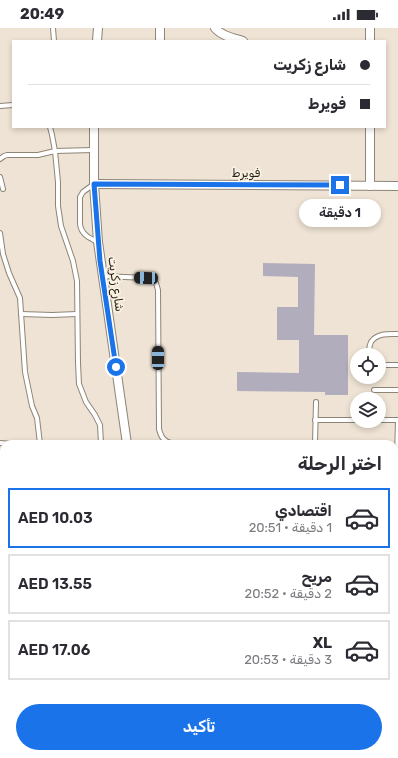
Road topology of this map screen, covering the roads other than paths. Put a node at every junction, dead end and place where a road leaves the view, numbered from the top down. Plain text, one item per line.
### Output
1 (53, 28) edge
2 (98, 28) edge
3 (160, 28) edge
4 (215, 28) edge
5 (370, 28) edge
6 (54, 40) edge
7 (97, 40) edge
8 (160, 40) edge
9 (240, 40) edge
10 (370, 40) edge
11 (12, 105) edge
12 (0, 106) edge
13 (50, 128) edge
14 (94, 128) edge
15 (370, 128) edge
16 (93, 150) junction
17 (55, 151) junction
18 (0, 160) edge
19 (0, 177) edge
20 (94, 184) junction
21 (370, 186) junction
22 (398, 186) edge
23 (3, 189) dead end
24 (0, 233) edge
25 (98, 242) junction
26 (102, 276) junction
27 (21, 314) junction
28 (77, 314) junction
29 (398, 334) edge
30 (369, 348) edge
31 (386, 365) edge
32 (398, 365) edge
33 (374, 390) dead end
34 (398, 390) edge
35 (316, 402) dead end
36 (315, 420) junction
37 (350, 420) edge
38 (386, 420) edge
39 (398, 420) edge
40 (40, 440) edge
41 (101, 440) edge
42 (126, 440) edge
43 (166, 440) edge
44 (315, 440) edge
45 (397, 440) edge

1 - 6 lane
2 - 7 street
3 - 8 street
4 - 9 street
5 - 10 street
11 - 12 lane
13 - 17 lane
14 - 16 street, شارع زكريت
15 - 21 street
16 - 17 lane
16 - 20 street, شارع زكريت
17 - 18 lane
17 - 28 lane
19 - 23 lane
20 - 21 street, فويرط
20 - 25 street, شارع زكريت
20 - 25 lane
21 - 22 street, فويرط
24 - 27 lane
25 - 26 street, شارع زكريت
26 - 42 street, شارع زكريت
26 - 43 lane
27 - 28 lane
27 - 40 lane
28 - 41 lane
29 - 30 lane
31 - 32 lane
33 - 34 lane
35 - 36 lane
36 - 37 lane
36 - 44 lane
38 - 39 lane
39 - 45 lane

